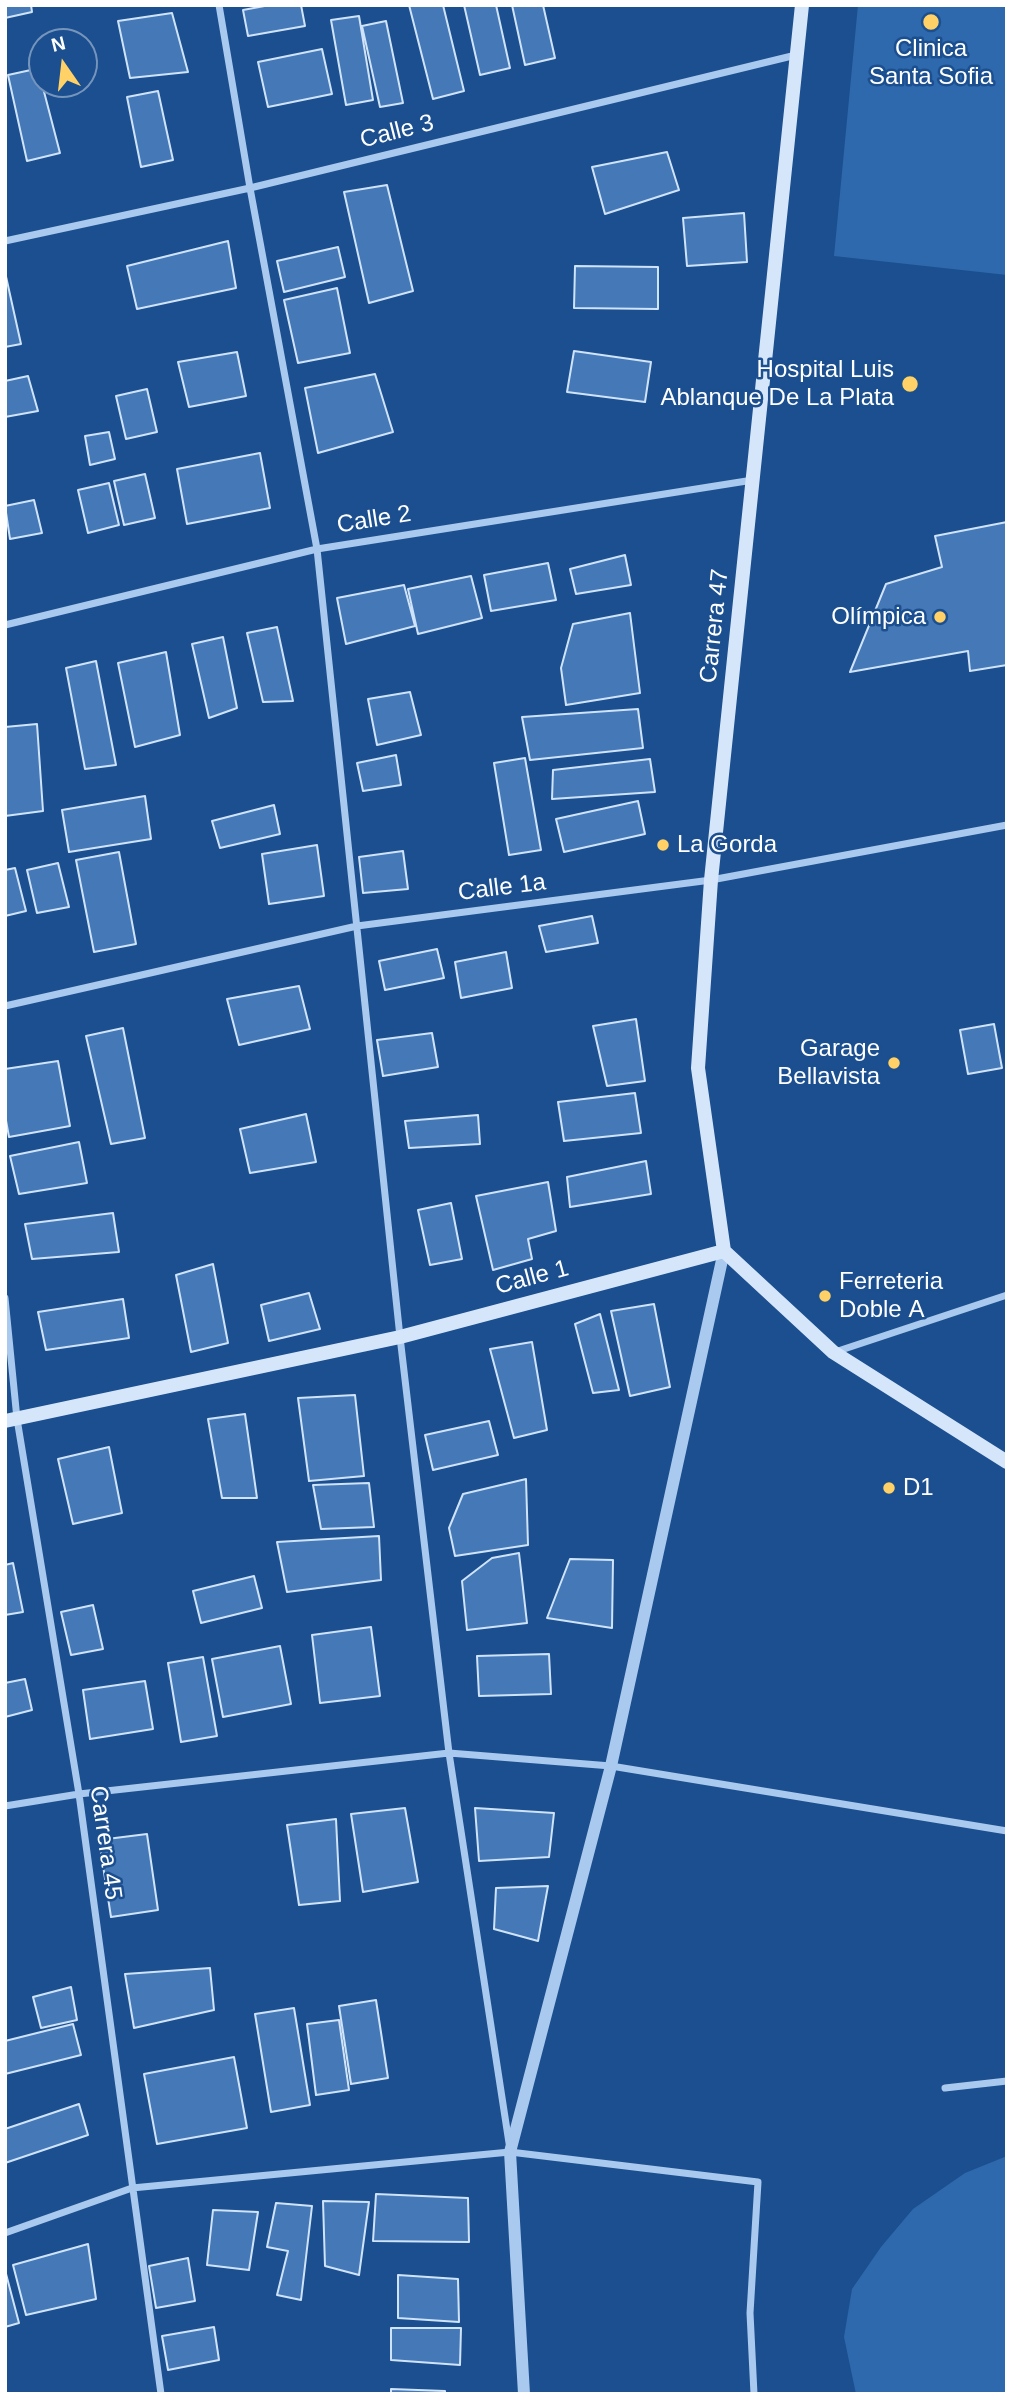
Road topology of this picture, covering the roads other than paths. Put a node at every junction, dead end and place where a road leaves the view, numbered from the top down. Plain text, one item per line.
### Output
1 (219, 5) edge
2 (802, 5) edge
3 (797, 55) junction
4 (250, 188) junction
5 (5, 242) edge
6 (754, 480) junction
7 (317, 549) junction
8 (5, 625) edge
9 (1007, 825) edge
10 (712, 880) junction
11 (357, 926) junction
12 (5, 1006) edge
13 (724, 1251) junction
14 (1007, 1295) edge
15 (5, 1298) edge
16 (400, 1337) junction
17 (834, 1352) junction
18 (11, 1420) edge
19 (1007, 1462) edge
20 (449, 1753) junction
21 (611, 1766) junction
22 (79, 1794) junction
23 (5, 1806) edge
24 (1007, 1830) edge
25 (1007, 2081) edge
26 (945, 2088) dead end
27 (510, 2152) junction
28 (132, 2188) junction
29 (5, 2233) edge
30 (161, 2394) edge
31 (524, 2394) edge
32 (754, 2394) edge

1 - 4 street
2 - 3 main road, Carrera 47
3 - 4 street, Calle 3
3 - 6 main road, Carrera 47
4 - 5 street, Calle 3
4 - 7 street
6 - 7 street, Calle 2
6 - 10 main road, Carrera 47
7 - 8 street, Calle 2
7 - 11 street
9 - 10 street, Calle 1a
10 - 11 street, Calle 1a
10 - 13 main road, Carrera 47
11 - 12 street, Calle 1a
11 - 16 street
13 - 16 main road, Calle 1
13 - 17 main road
13 - 21 street
14 - 17 street
15 - 18 street, Carrera 45
16 - 18 main road, Calle 1
16 - 20 street
17 - 19 main road
18 - 22 street, Carrera 45
20 - 21 street
20 - 22 street
20 - 27 street
21 - 24 street
21 - 27 street
22 - 23 street
22 - 28 street, Carrera 45
25 - 26 street
27 - 28 street
27 - 31 street
27 - 32 street
28 - 29 street
28 - 30 street, Carrera 45

